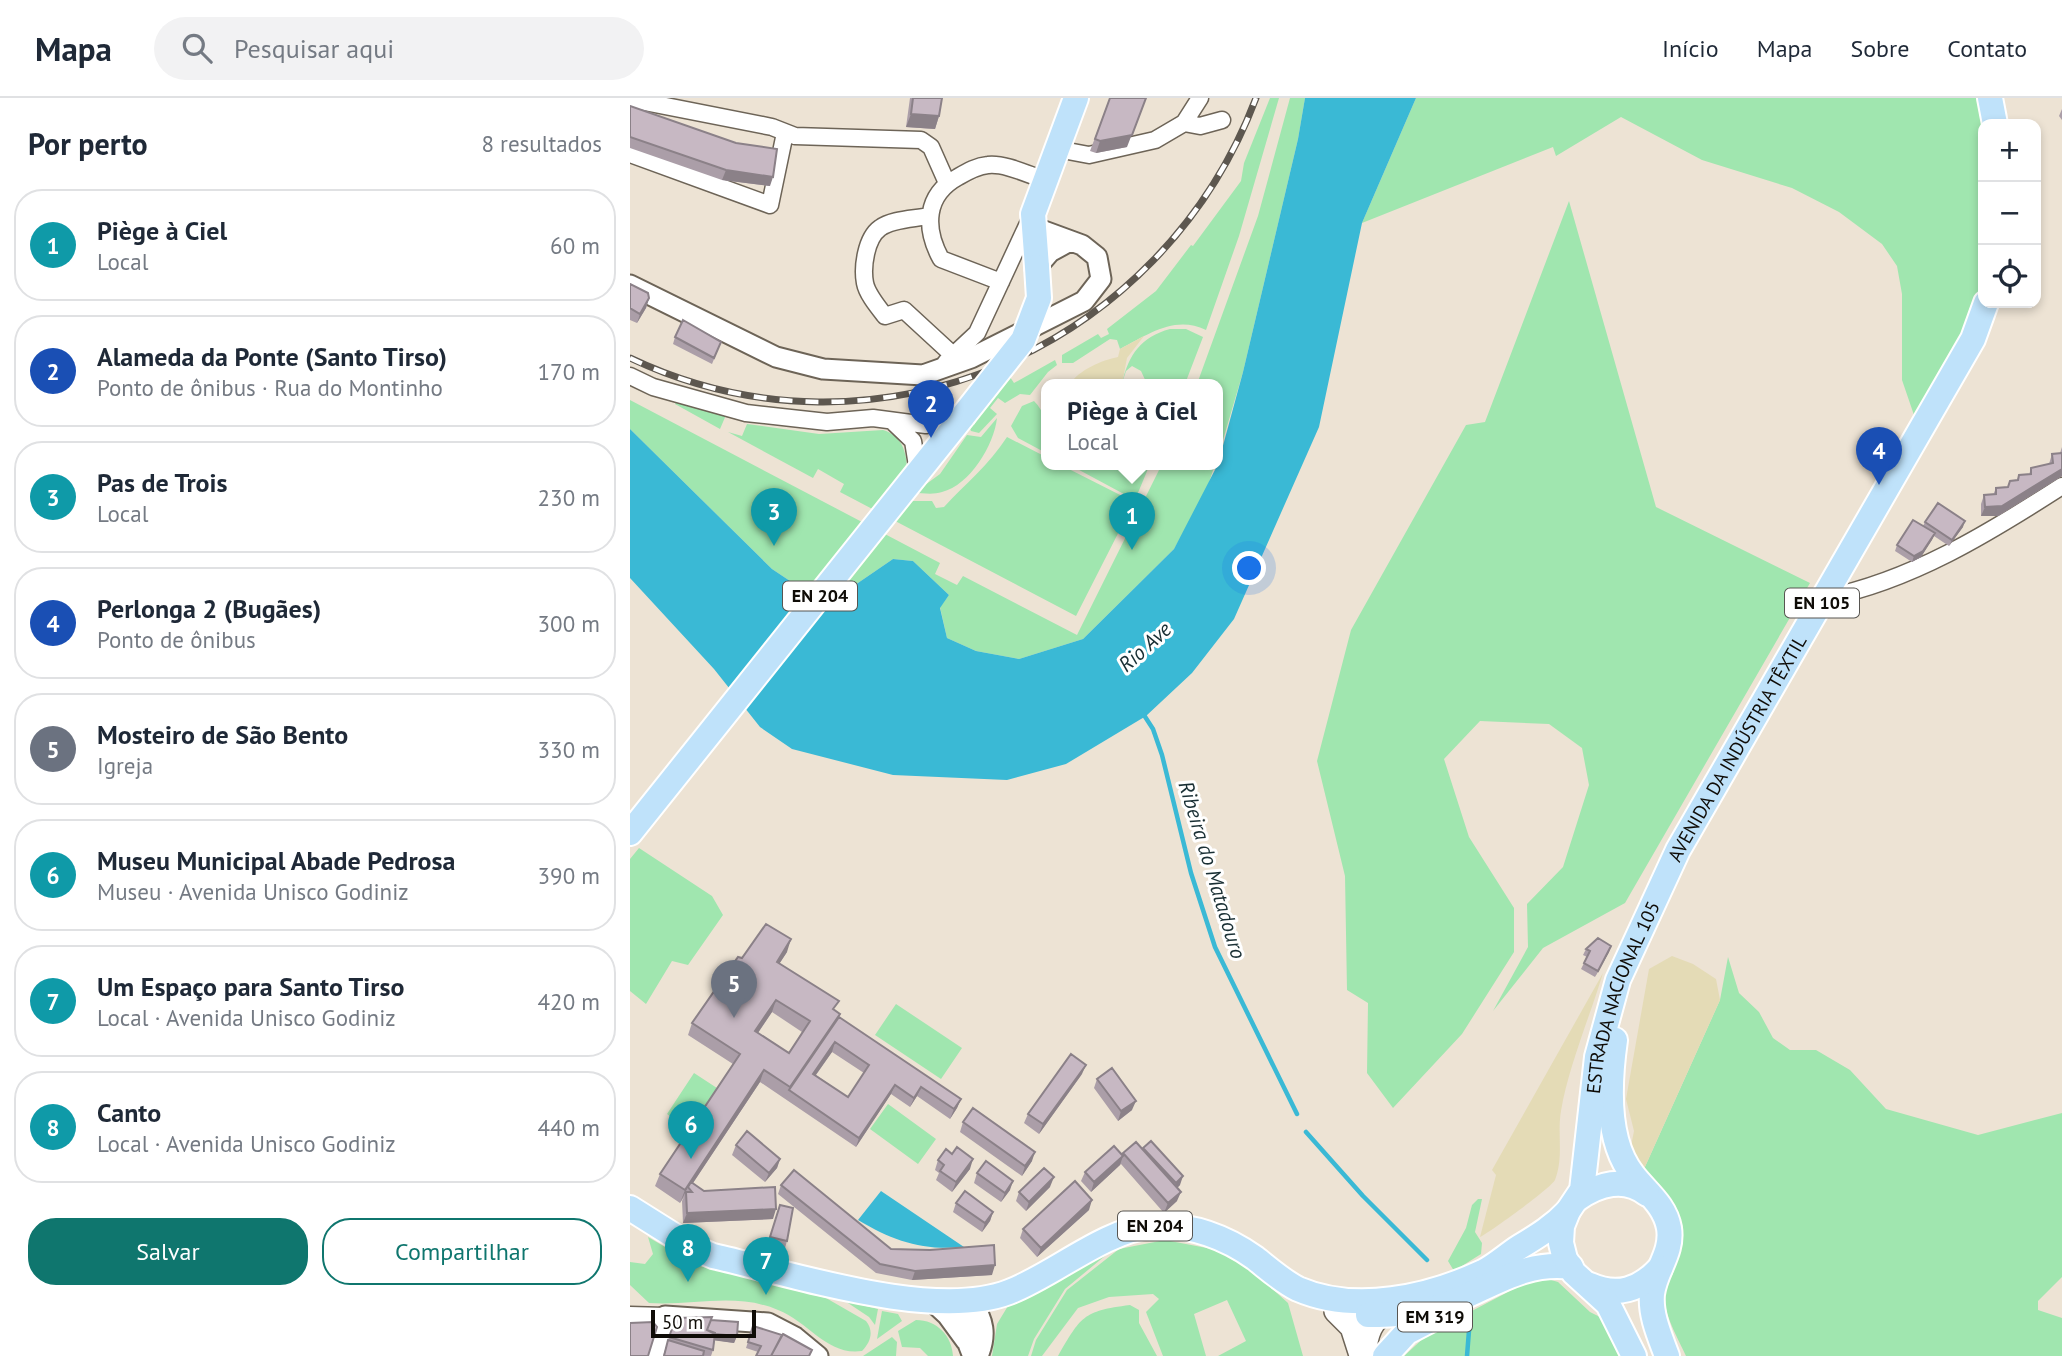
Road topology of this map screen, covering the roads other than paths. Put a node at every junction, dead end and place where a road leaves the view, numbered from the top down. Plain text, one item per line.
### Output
1 (1076, 98) edge
2 (1200, 98) edge
3 (1990, 98) edge
4 (630, 99) edge
5 (1993, 119) edge
6 (1222, 120) dead end
7 (1184, 123) junction
8 (785, 132) junction
9 (1057, 149) junction
10 (630, 154) edge
11 (1045, 180) junction
12 (947, 183) junction
13 (928, 216) junction
14 (1033, 220) junction
15 (1070, 241) junction
16 (1009, 264) junction
17 (1037, 267) junction
18 (1001, 282) junction
19 (630, 285) edge
20 (1984, 308) edge
21 (977, 333) junction
22 (983, 352) junction
23 (954, 356) junction
24 (936, 370) junction
25 (630, 376) edge
26 (963, 416) junction
27 (892, 421) junction
28 (913, 478) junction
29 (2062, 486) edge
30 (1825, 597) junction
31 (630, 833) edge
32 (1653, 901) junction
33 (1655, 1200) junction
34 (1573, 1205) junction
35 (630, 1208) edge
36 (1660, 1268) junction
37 (1578, 1275) junction
38 (1488, 1279) junction
39 (1301, 1290) junction
40 (1008, 1293) junction
41 (971, 1301) junction
42 (934, 1303) junction
43 (1336, 1311) junction
44 (630, 1315) edge
45 (1378, 1315) junction
46 (665, 1316) junction
47 (975, 1348) edge
48 (655, 1356) edge
49 (818, 1356) edge
50 (1362, 1356) edge
51 (1385, 1356) edge
52 (1634, 1356) edge
53 (1667, 1356) edge

1 - 9 main road, EN 204
2 - 7 street
3 - 5 main road
4 - 8 street
6 - 7 street
7 - 9 street
8 - 10 street
8 - 12 street
9 - 11 main road, EN 204
11 - 12 street
11 - 14 main road, EN 204
12 - 13 street
13 - 18 street
13 - 23 street
14 - 15 street
14 - 16 street
14 - 17 main road, EN 204
15 - 17 street
15 - 22 street
16 - 17 street
16 - 18 street
17 - 26 main road, EN 204, bridge
18 - 21 street
19 - 24 street
20 - 30 main road, AVENIDA DA INDÚSTRIA TÊXTIL / EN 105
21 - 22 street
21 - 23 street
22 - 24 street
23 - 24 street
25 - 27 street
26 - 27 street
26 - 28 main road, EN 204
27 - 28 street
28 - 31 main road, EN 204
29 - 30 street
30 - 32 main road, AVENIDA DA INDÚSTRIA TÊXTIL / EN 105
32 - 33 main road, ESTRADA NACIONAL 105 / EN 105
32 - 34 main road, ESTRADA NACIONAL 105 / EN 105
33 - 34 main road
33 - 36 main road, ESTRADA NACIONAL 105 / EN 105
34 - 37 main road, ESTRADA NACIONAL 105 / EN 105
34 - 38 main road, EN 204
35 - 42 main road, EN 204
36 - 37 main road
36 - 53 main road, ESTRADA NACIONAL 105 / EN 105
37 - 38 main road, EN 204
37 - 52 main road, ESTRADA NACIONAL 105 / EN 105
38 - 39 main road, EN 204
38 - 45 main road, EN 204
38 - 51 main road, EM 319
39 - 40 main road, EN 204
39 - 43 main road, EN 204
40 - 41 main road, EN 204
40 - 47 street
41 - 42 main road, EN 204
41 - 47 street
42 - 47 street
43 - 45 main road, EN 204
43 - 50 main road
44 - 46 street
45 - 50 main road
46 - 48 street
46 - 49 street

